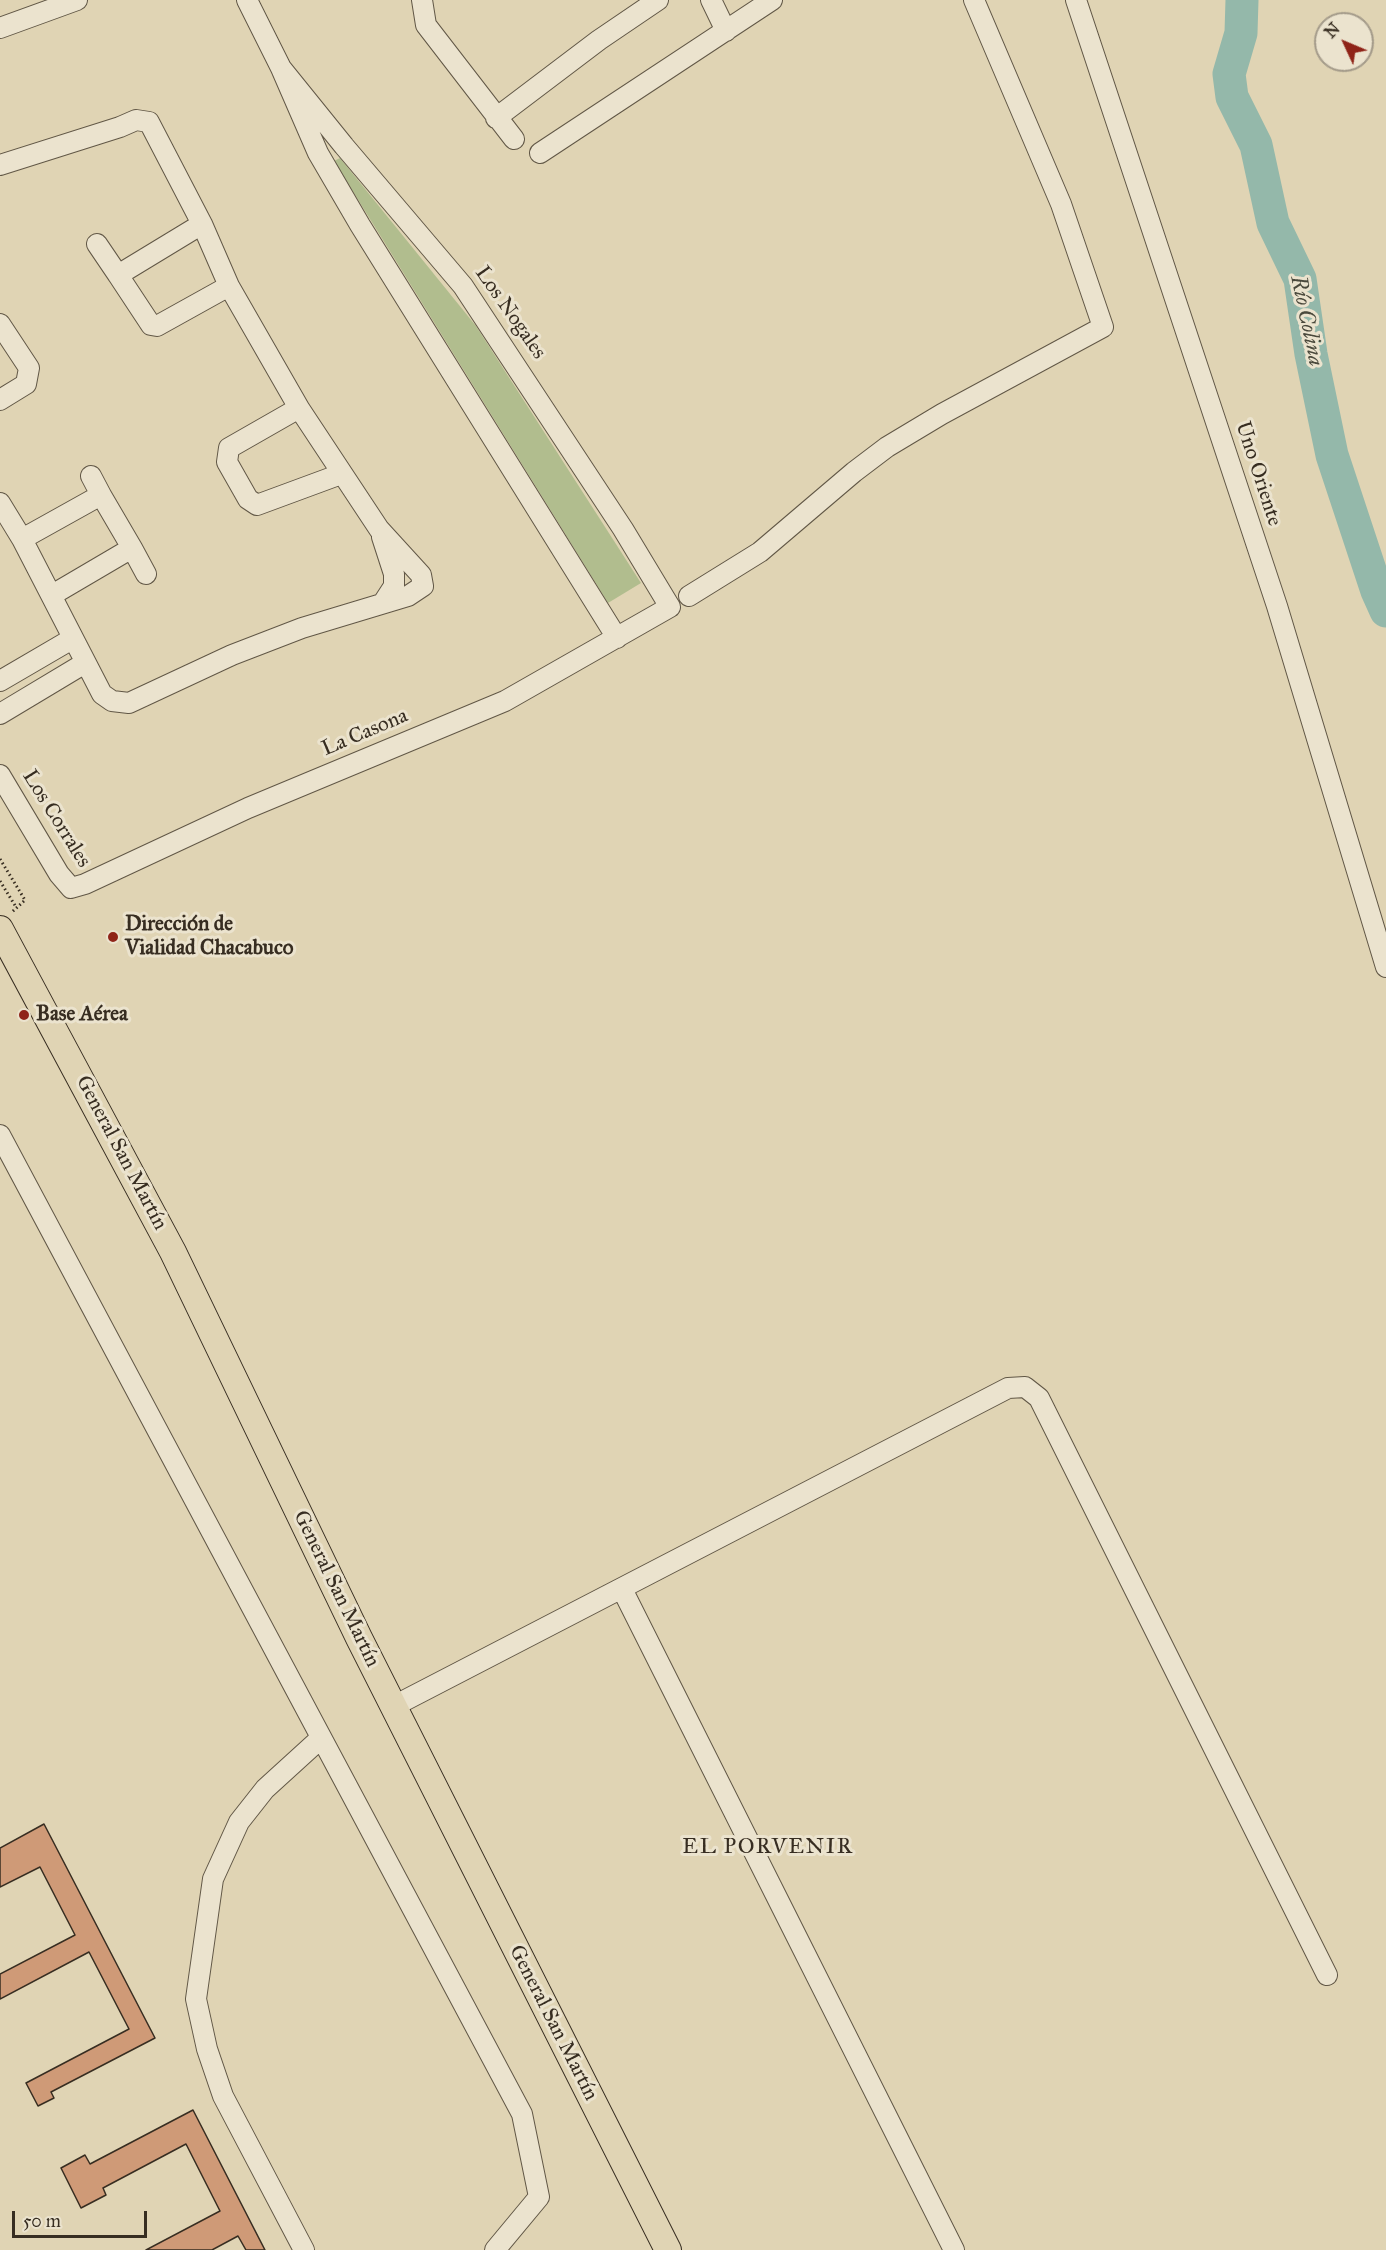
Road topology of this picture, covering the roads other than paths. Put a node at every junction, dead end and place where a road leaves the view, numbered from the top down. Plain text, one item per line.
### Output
1 (77, 0) edge
2 (247, 0) edge
3 (422, 0) edge
4 (658, 0) edge
5 (711, 0) edge
6 (772, 0) edge
7 (974, 0) edge
8 (1076, 0) edge
9 (0, 28) edge
10 (726, 31) junction
11 (281, 68) junction
12 (496, 118) junction
13 (514, 139) dead end
14 (540, 153) dead end
15 (0, 165) edge
16 (202, 224) junction
17 (97, 244) dead end
18 (118, 275) junction
19 (229, 286) junction
20 (0, 324) edge
21 (0, 400) edge
22 (299, 408) junction
23 (340, 474) junction
24 (91, 476) dead end
25 (101, 495) junction
26 (0, 503) edge
27 (379, 529) junction
28 (22, 539) junction
29 (132, 548) junction
30 (146, 574) dead end
31 (52, 595) junction
32 (689, 596) dead end
33 (383, 603) junction
34 (670, 607) joint
35 (617, 638) junction
36 (72, 639) junction
37 (85, 663) junction
38 (0, 681) edge
39 (0, 714) edge
40 (0, 775) edge
41 (71, 888) joint
42 (4, 923) edge
43 (1386, 967) edge
44 (0, 1135) edge
45 (622, 1589) junction
46 (394, 1707) junction
47 (321, 1738) junction
48 (1327, 1975) dead end
49 (304, 2250) edge
50 (495, 2250) edge
51 (668, 2250) edge
52 (954, 2250) edge

1 - 9 street
2 - 11 street, Los Nogales
3 - 12 street
4 - 12 street
5 - 10 street
6 - 10 street
7 - 32 street
8 - 43 street, Uno Oriente
10 - 14 street
11 - 34 street, Los Nogales
11 - 35 street, Los Nogales
12 - 13 street
15 - 16 street
16 - 18 street
16 - 19 street
17 - 18 street
18 - 19 street
19 - 22 street
20 - 21 street
22 - 23 street
22 - 23 street
23 - 27 street
24 - 25 street
25 - 28 street
25 - 29 street
26 - 28 street
27 - 33 street
27 - 33 street
28 - 31 street
29 - 30 street
29 - 31 street
31 - 36 street
33 - 37 street
34 - 35 street, La Casona
35 - 41 street, La Casona
36 - 37 street
36 - 38 street
37 - 39 street
40 - 41 street, Los Corrales
42 - 46 main road, General San Martín
44 - 47 street
45 - 46 street
45 - 48 street
45 - 52 street
46 - 51 main road, General San Martín
47 - 49 street
47 - 50 street

